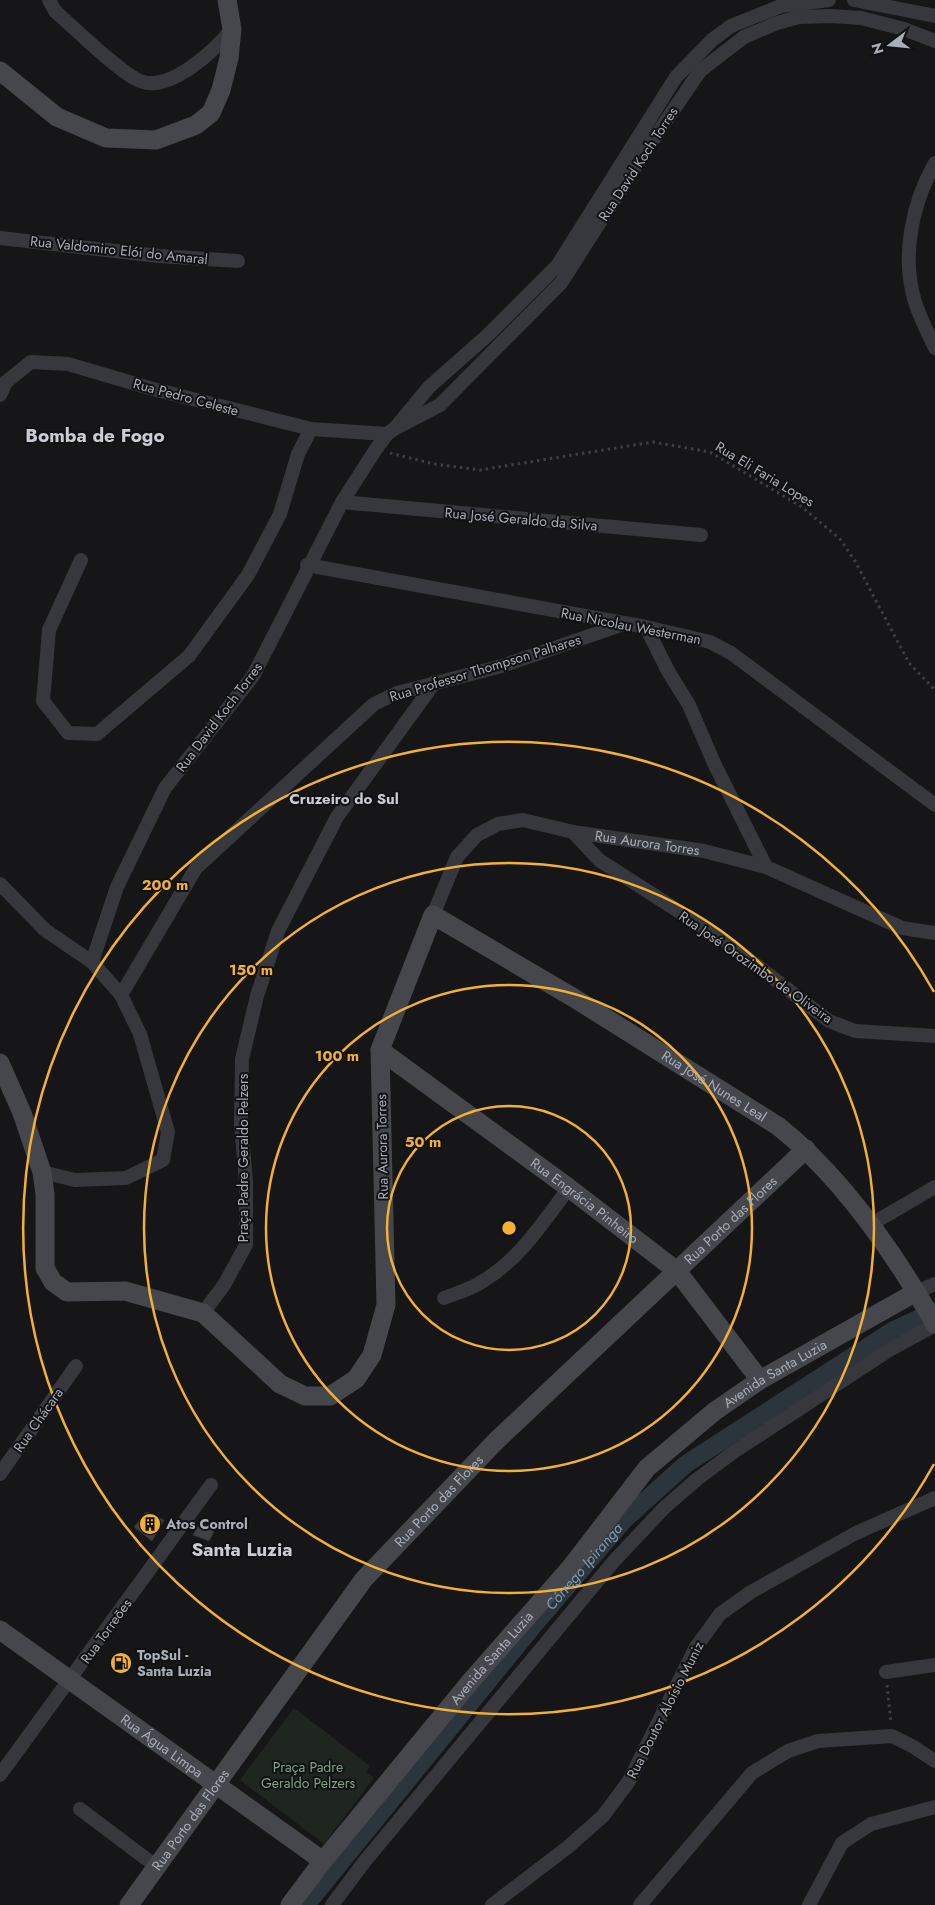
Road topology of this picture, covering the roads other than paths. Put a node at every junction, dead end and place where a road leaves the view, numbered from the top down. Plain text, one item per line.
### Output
1 (49, 0) edge
2 (227, 0) edge
3 (830, 0) edge
4 (854, 0) edge
5 (935, 16) edge
6 (232, 29) junction
7 (935, 41) edge
8 (0, 71) edge
9 (935, 164) edge
10 (0, 238) edge
11 (238, 261) dead end
12 (935, 348) edge
13 (0, 395) edge
14 (311, 429) junction
15 (390, 432) junction
16 (342, 502) junction
17 (701, 535) dead end
18 (81, 560) dead end
19 (307, 566) junction
20 (625, 624) junction
21 (646, 627) junction
22 (435, 682) junction
23 (935, 805) edge
24 (572, 832) junction
25 (766, 867) junction
26 (0, 884) edge
27 (433, 915) junction
28 (935, 933) edge
29 (92, 962) junction
30 (121, 995) junction
31 (935, 1036) edge
32 (380, 1050) junction
33 (0, 1063) edge
34 (806, 1149) junction
35 (42, 1172) junction
36 (935, 1187) edge
37 (569, 1188) junction
38 (870, 1225) junction
39 (677, 1271) junction
40 (935, 1284) edge
41 (918, 1295) junction
42 (444, 1298) dead end
43 (203, 1313) junction
44 (933, 1321) edge
45 (76, 1366) dead end
46 (760, 1380) junction
47 (0, 1474) edge
48 (211, 1485) dead end
49 (935, 1498) edge
50 (0, 1630) edge
51 (935, 1665) edge
52 (886, 1672) road end
53 (70, 1680) junction
54 (935, 1761) edge
55 (0, 1775) edge
56 (217, 1785) junction
57 (935, 1807) edge
58 (80, 1809) dead end
59 (323, 1861) junction
60 (157, 1867) junction
61 (129, 1905) edge
62 (290, 1905) edge
63 (332, 1905) edge
64 (492, 1905) edge
65 (640, 1905) edge
66 (809, 1905) edge

1 - 6 street
2 - 6 street
3 - 15 street, Rua David Koch Torres
4 - 5 street
6 - 8 street
7 - 15 street, Rua David Koch Torres
9 - 12 street
10 - 11 street, Rua Valdomiro Elói do Amaral
13 - 14 street, Rua Pedro Celeste
14 - 15 street, Rua Pedro Celeste
14 - 18 street
15 - 16 street, Rua David Koch Torres
16 - 17 street, Rua José Geraldo da Silva
16 - 19 street, Rua David Koch Torres
19 - 20 street, Rua Nicolau Westerman
19 - 29 street, Rua David Koch Torres
20 - 21 street, Rua Nicolau Westerman
20 - 22 street, Rua Professor Thompson Palhares
21 - 23 street, Rua Nicolau Westerman
21 - 25 street
22 - 30 street, Rua Professor Thompson Palhares
22 - 43 street, Praça Padre Geraldo Pelzers
24 - 25 street, Rua Aurora Torres
24 - 27 street, Rua Aurora Torres
24 - 31 street, Rua José Orozimbo de Oliveira
25 - 28 street, Rua Aurora Torres
26 - 29 street
27 - 32 street, Rua Aurora Torres
27 - 34 street, Rua José Nunes Leal
29 - 30 street
30 - 35 street
32 - 37 street, Rua Engrácia Pinheiro
32 - 43 street, Rua Aurora Torres
33 - 35 street, Rua Aurora Torres
34 - 38 street, Rua José Nunes Leal
34 - 39 street, Rua Porto das Flores
35 - 43 street, Rua Aurora Torres
36 - 38 street
37 - 39 street, Rua Engrácia Pinheiro
37 - 42 street
38 - 41 street, Rua José Nunes Leal
39 - 46 street, Rua Engrácia Pinheiro
39 - 56 street, Rua Porto das Flores
40 - 41 street, Avenida Santa Luzia
41 - 44 street, Rua José Nunes Leal
41 - 46 street, Avenida Santa Luzia
44 - 63 street
45 - 47 street, Rua Chácara
46 - 59 street, Avenida Santa Luzia
48 - 53 street, Rua Torreões
49 - 64 street, Rua Doutor Aloísio Muniz
50 - 53 street, Rua Água Limpa
51 - 52 street
53 - 55 street, Rua Torreões
53 - 56 street, Rua Água Limpa
54 - 65 street
56 - 59 street, Rua Água Limpa
56 - 60 street, Rua Porto das Flores
57 - 66 street
58 - 60 street
59 - 62 street, Avenida Santa Luzia
60 - 61 street, Rua Porto das Flores

